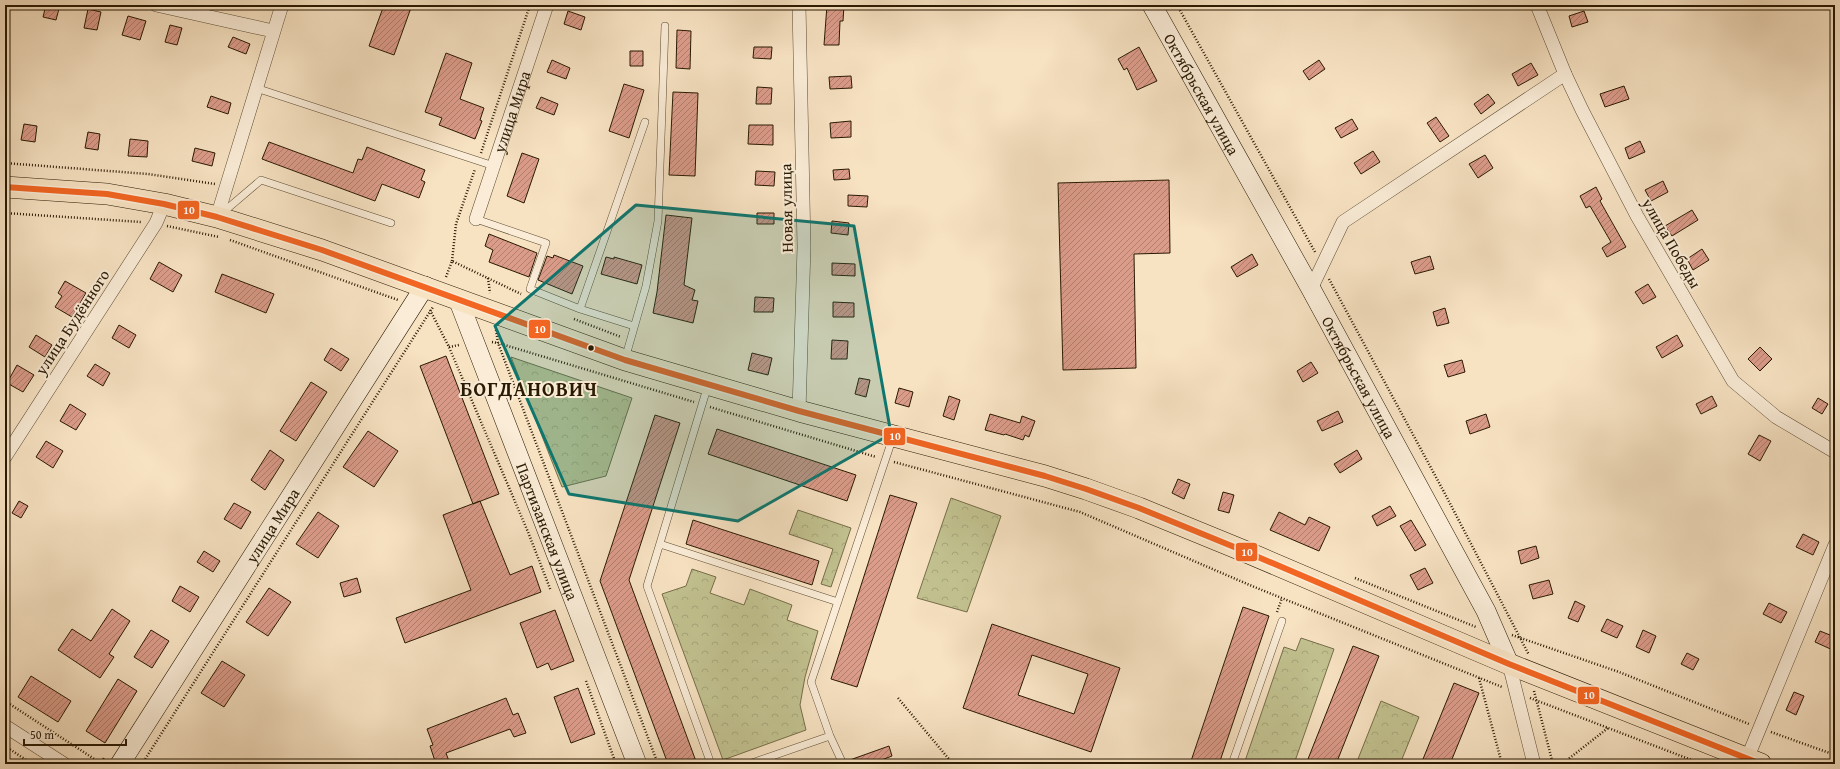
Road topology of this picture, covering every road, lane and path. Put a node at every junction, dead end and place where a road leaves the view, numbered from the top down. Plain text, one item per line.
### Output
1 (156, 5) edge
2 (282, 5) edge
3 (530, 5) edge
4 (546, 5) edge
5 (799, 5) edge
6 (1152, 5) edge
7 (1536, 5) edge
8 (665, 26) dead end
9 (273, 31) junction
10 (1565, 74) junction
11 (256, 88) junction
12 (645, 122) dead end
13 (478, 161) junction
14 (5, 163) edge
15 (494, 166) junction
16 (226, 186) junction
17 (5, 187) edge
18 (164, 204) junction
19 (5, 213) edge
20 (217, 217) junction
21 (476, 219) joint
22 (156, 223) junction
23 (391, 223) dead end
24 (222, 238) dead end
25 (229, 240) dead end
26 (452, 261) dead end
27 (488, 278) dead end
28 (425, 286) junction
29 (1311, 289) junction
30 (458, 299) junction
31 (413, 304) junction
32 (580, 309) junction
33 (431, 310) junction
34 (492, 312) junction
35 (634, 326) junction
36 (474, 341) junction
37 (498, 343) junction
38 (449, 347) junction
39 (625, 360) junction
40 (708, 385) junction
41 (702, 404) junction
42 (799, 411) junction
43 (894, 435) junction
44 (1835, 452) edge
45 (5, 457) edge
46 (886, 459) junction
47 (660, 544) junction
48 (1835, 545) edge
49 (554, 598) dead end
50 (838, 602) junction
51 (1282, 621) dead end
52 (1508, 664) junction
53 (1479, 677) junction
54 (585, 679) dead end
55 (1516, 692) junction
56 (898, 698) dead end
57 (5, 701) edge
58 (5, 726) edge
59 (1608, 728) junction
60 (830, 736) junction
61 (5, 746) edge
62 (1097, 761) dead end
63 (1754, 761) edge
64 (32, 764) edge
65 (64, 764) edge
66 (102, 764) edge
67 (120, 764) edge
68 (142, 764) edge
69 (616, 764) edge
70 (637, 764) edge
71 (658, 764) edge
72 (711, 764) edge
73 (749, 764) edge
74 (843, 764) edge
75 (953, 764) edge
76 (1101, 764) edge
77 (1232, 764) edge
78 (1502, 764) edge
79 (1534, 764) edge
80 (1562, 764) edge
81 (1702, 764) edge

1 - 9 street
2 - 9 street
3 - 13 path
4 - 15 street, улица Мира
5 - 42 street, Новая улица
6 - 29 main road, Октябрьская улица
7 - 10 street, улица Победы
8 - 35 lane
9 - 11 street
10 - 29 street
10 - 44 street, улица Победы
11 - 13 lane
11 - 16 street
12 - 32 lane
13 - 15 lane
13 - 26 path
14 - 16 path
15 - 21 street, улица Мира
16 - 20 street
17 - 18 main road
18 - 20 main road
18 - 22 street, улица Будённого
19 - 22 path
20 - 23 lane
20 - 28 main road
21 - 32 lane
22 - 24 path
22 - 45 street, улица Будённого
25 - 31 path
27 - 34 path
28 - 30 main road
28 - 31 main road, улица Мира
29 - 52 main road, Октябрьская улица
30 - 34 main road
30 - 36 main road, Партизанская улица
31 - 33 path
31 - 67 main road, улица Мира
32 - 35 lane
33 - 38 path
33 - 68 path
34 - 37 path
34 - 39 main road
35 - 39 lane
36 - 37 path
36 - 38 path
36 - 70 main road, Партизанская улица
37 - 41 path
37 - 71 path
38 - 49 path
39 - 40 main road
40 - 41 lane
40 - 42 main road
41 - 46 path
41 - 47 lane
42 - 43 main road
43 - 46 lane
43 - 52 main road
46 - 50 lane
46 - 53 path
47 - 50 lane
47 - 72 lane
48 - 63 street
50 - 60 lane
51 - 77 lane
52 - 55 street, Октябрьская улица
52 - 63 main road
53 - 55 path
53 - 78 path
54 - 69 path
55 - 59 path
55 - 79 street, Октябрьская улица
56 - 75 path
57 - 66 path
58 - 65 street
59 - 80 path
59 - 81 path
60 - 73 lane
60 - 74 lane
61 - 64 path
62 - 76 path

